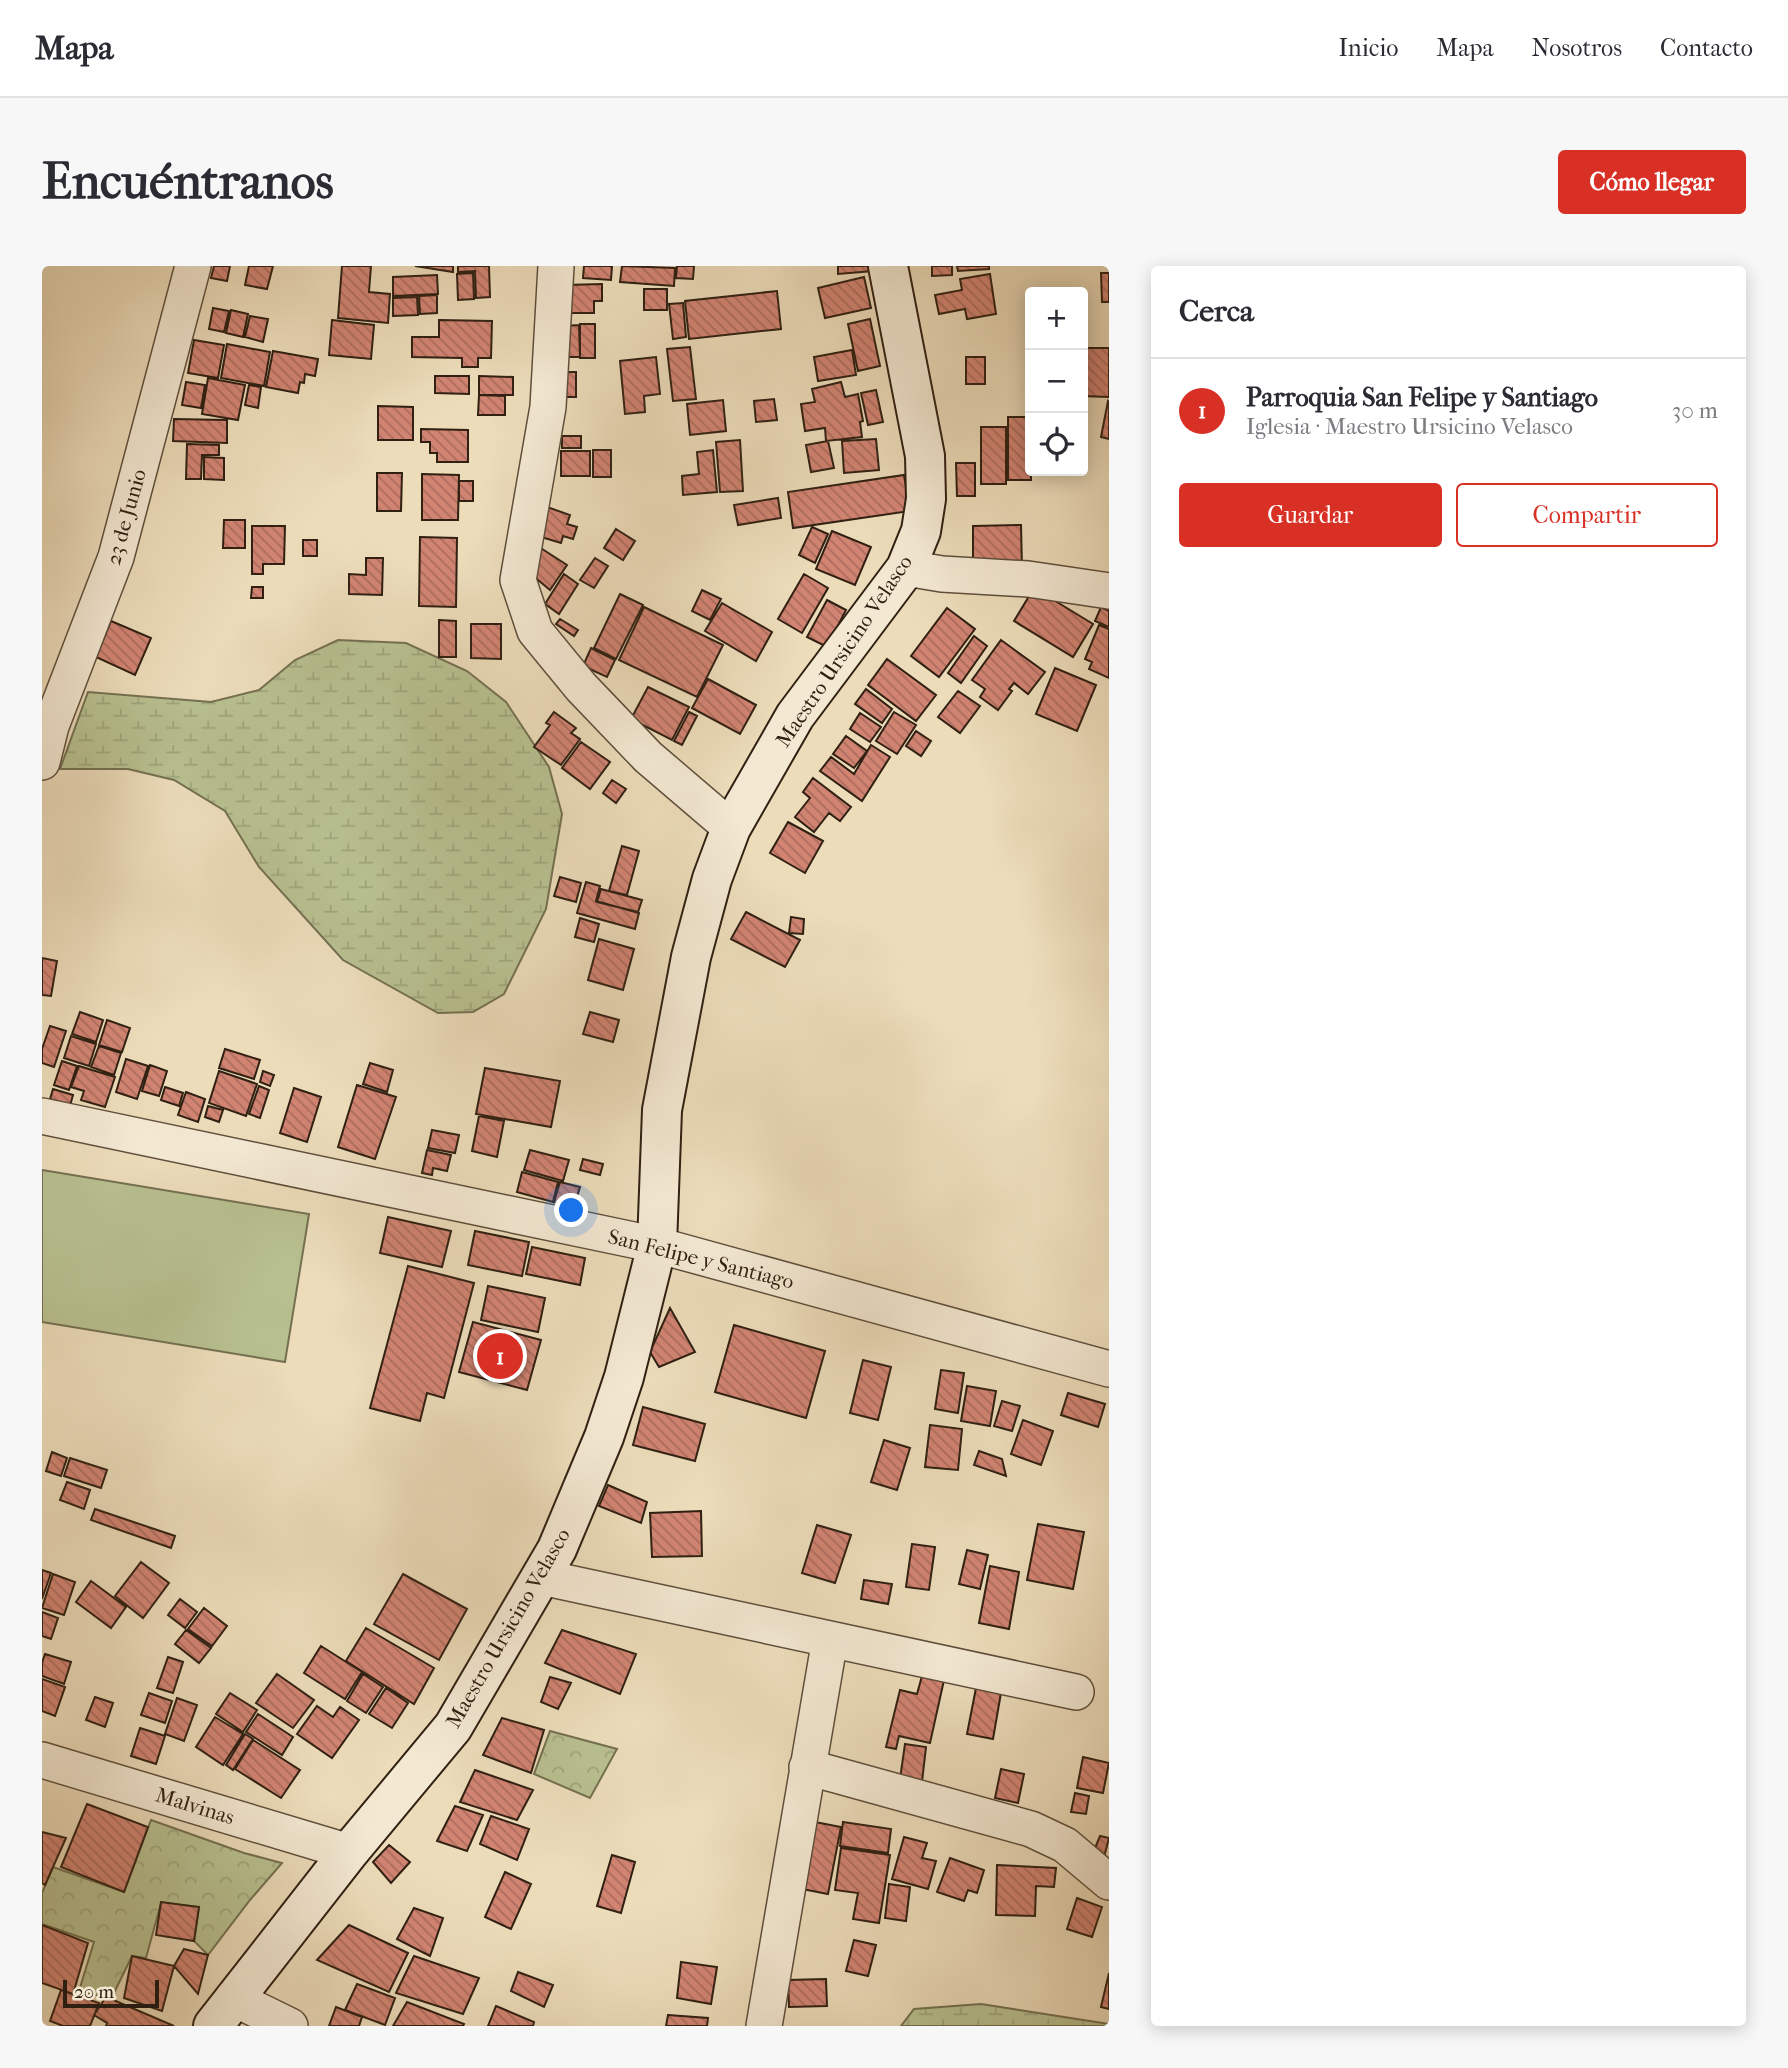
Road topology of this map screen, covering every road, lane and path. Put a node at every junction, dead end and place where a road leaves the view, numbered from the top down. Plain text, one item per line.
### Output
1 (193, 266) edge
2 (556, 266) edge
3 (888, 266) edge
4 (906, 568) junction
5 (1109, 591) edge
6 (42, 762) edge
7 (731, 828) junction
8 (42, 1116) edge
9 (657, 1245) junction
10 (1109, 1368) edge
11 (541, 1577) junction
12 (830, 1639) junction
13 (1076, 1692) dead end
14 (42, 1760) edge
15 (807, 1768) junction
16 (349, 1852) junction
17 (1109, 1882) edge
18 (223, 2012) edge
19 (290, 2026) edge
20 (764, 2026) edge

1 - 6 street, 23 de Junio
2 - 7 street
3 - 4 street, Maestro Ursicino Velasco
4 - 5 street
4 - 7 street, Maestro Ursicino Velasco
7 - 9 street, Maestro Ursicino Velasco
8 - 9 street, San Felipe y Santiago
9 - 10 street, San Felipe y Santiago
9 - 11 street, Maestro Ursicino Velasco
11 - 12 street
11 - 16 street, Maestro Ursicino Velasco
12 - 13 street
12 - 15 street
14 - 16 street, Malvinas
15 - 17 street
15 - 20 street
16 - 18 street, Maestro Ursicino Velasco
18 - 19 street

